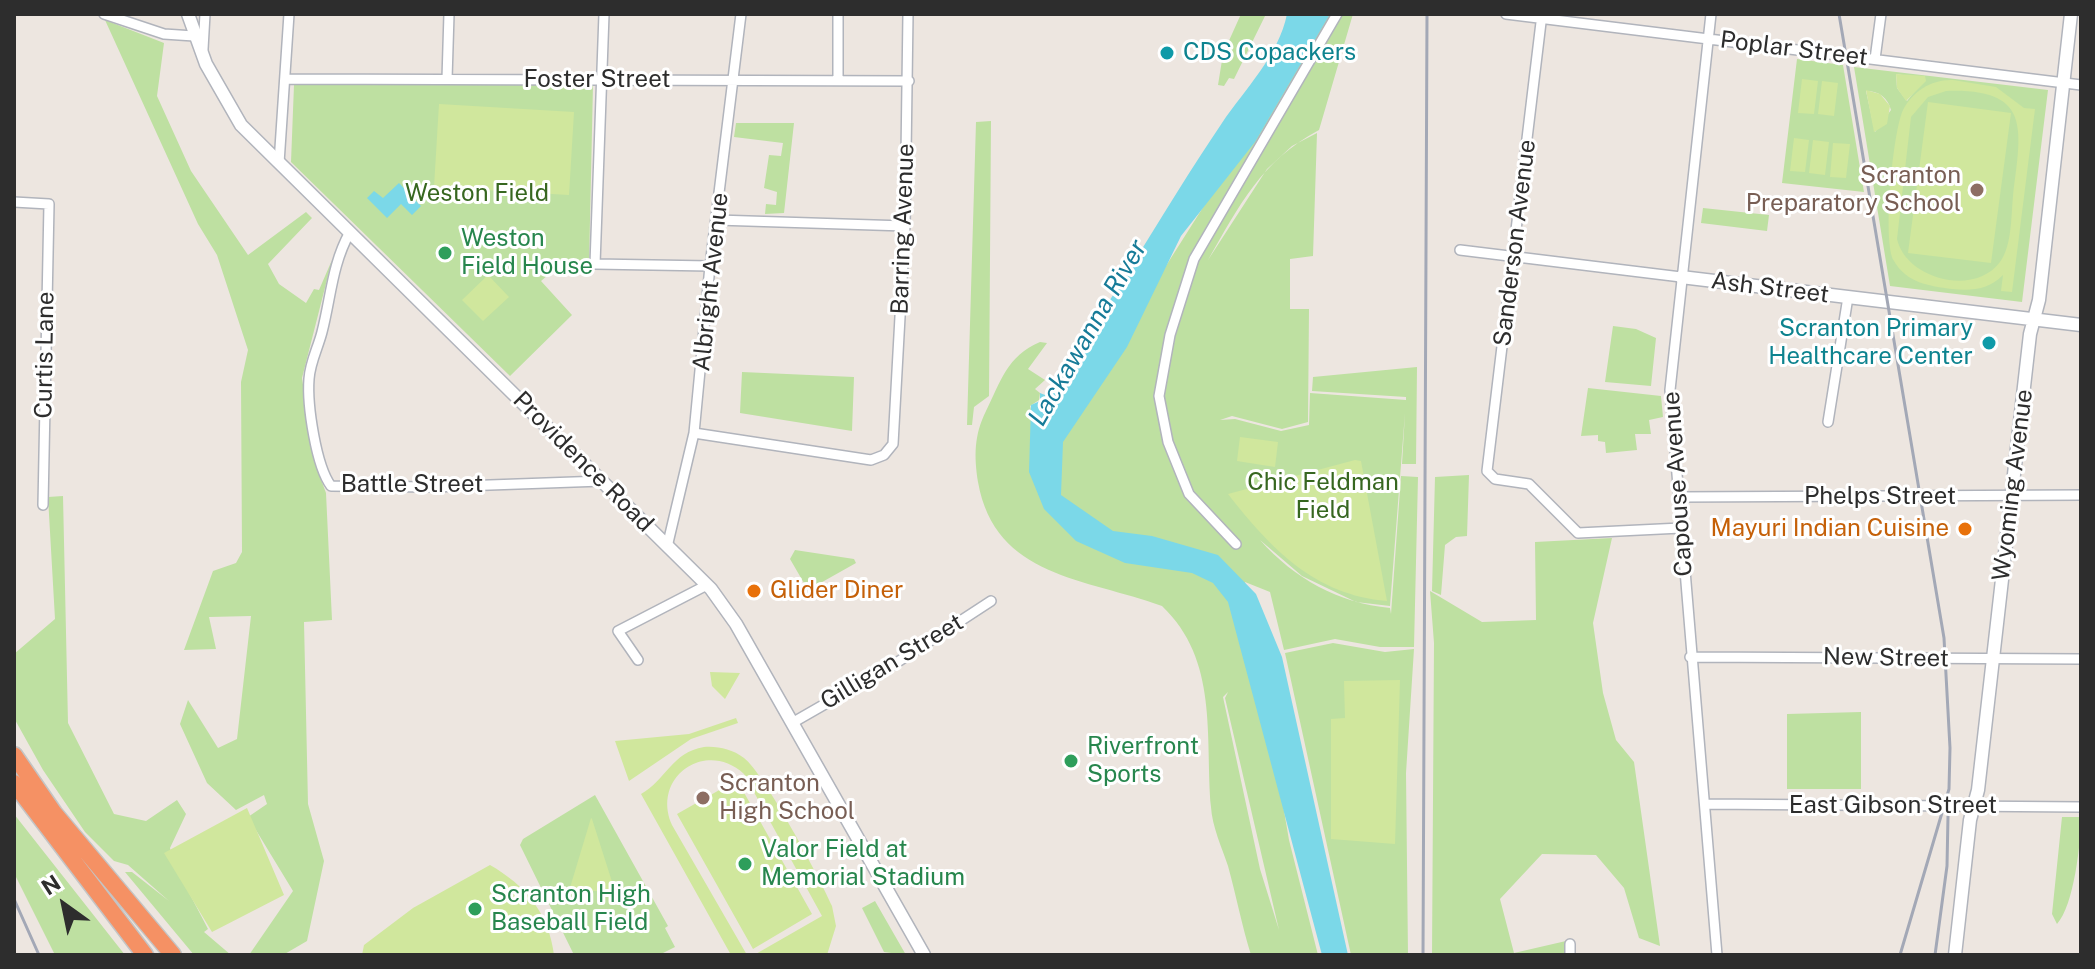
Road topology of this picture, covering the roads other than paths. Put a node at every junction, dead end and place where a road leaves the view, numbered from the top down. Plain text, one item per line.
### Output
1 (104, 14) edge
2 (188, 14) edge
3 (205, 14) edge
4 (289, 14) edge
5 (449, 14) edge
6 (604, 14) edge
7 (741, 14) edge
8 (838, 14) edge
9 (908, 14) edge
10 (1337, 14) edge
11 (1506, 14) edge
12 (1711, 14) edge
13 (1881, 14) edge
14 (2071, 14) edge
15 (1542, 16) edge
16 (194, 36) junction
17 (1708, 38) junction
18 (203, 56) junction
19 (1875, 59) junction
20 (286, 79) junction
21 (447, 79) junction
22 (602, 80) junction
23 (732, 80) junction
24 (838, 81) junction
25 (909, 81) junction
26 (2063, 83) junction
27 (2081, 85) edge
28 (279, 163) junction
29 (14, 202) edge
30 (717, 220) junction
31 (905, 226) junction
32 (350, 232) junction
33 (1460, 250) dead end
34 (1513, 257) junction
35 (710, 266) junction
36 (1681, 277) junction
37 (1848, 297) junction
38 (2033, 320) junction
39 (2081, 325) edge
40 (1828, 422) dead end
41 (694, 433) junction
42 (602, 481) junction
43 (2081, 495) edge
44 (2013, 496) junction
45 (1679, 497) junction
46 (43, 505) dead end
47 (1681, 528) junction
48 (1236, 544) dead end
49 (667, 547) junction
50 (707, 585) junction
51 (991, 601) dead end
52 (1690, 657) junction
53 (1992, 659) junction
54 (2081, 659) edge
55 (638, 660) dead end
56 (792, 723) junction
57 (14, 755) edge
58 (14, 783) edge
59 (14, 798) edge
60 (1705, 804) junction
61 (1974, 806) junction
62 (2081, 807) edge
63 (100, 899) junction
64 (145, 955) edge
65 (173, 955) edge
66 (924, 955) edge
67 (1717, 955) edge
68 (1955, 955) edge

1 - 16 street
2 - 16 main road, Providence Road
3 - 18 street
4 - 20 street
5 - 21 street
6 - 22 street
7 - 23 street, Albright Avenue
8 - 24 street
9 - 25 street, Barring Avenue
10 - 48 street
11 - 15 street, Poplar Street
12 - 17 street, Capouse Avenue
13 - 19 street
14 - 26 main road, Wyoming Avenue
15 - 17 street, Poplar Street
15 - 34 street, Sanderson Avenue
16 - 18 main road, Providence Road
17 - 19 street, Poplar Street
17 - 36 street, Capouse Avenue
18 - 28 main road, Providence Road
19 - 26 street, Poplar Street
20 - 21 street, Foster Street
20 - 28 street
21 - 22 street, Foster Street
22 - 23 street, Foster Street
22 - 35 street
23 - 24 street, Foster Street
23 - 30 street, Albright Avenue
24 - 25 street, Foster Street
25 - 31 street, Barring Avenue
26 - 27 street, Poplar Street
26 - 38 main road, Wyoming Avenue
28 - 32 main road, Providence Road
29 - 46 street, Curtis Lane
30 - 31 street
30 - 35 street, Albright Avenue
31 - 41 street, Barring Avenue
32 - 42 main road, Providence Road
32 - 42 street, Battle Street
33 - 34 street, Ash Street
34 - 36 street, Ash Street
34 - 47 street, Sanderson Avenue
35 - 41 street, Albright Avenue
36 - 37 main road, Ash Street
36 - 45 street, Capouse Avenue
37 - 38 main road, Ash Street
37 - 40 street
38 - 39 main road, Ash Street
38 - 44 main road, Wyoming Avenue
41 - 49 street, Albright Avenue
42 - 49 main road, Providence Road
43 - 44 street, Phelps Street
44 - 45 street, Phelps Street
44 - 53 main road, Wyoming Avenue
45 - 47 street, Capouse Avenue
47 - 52 street, Capouse Avenue
49 - 50 main road, Providence Road
50 - 55 street
50 - 56 main road, Providence Road
51 - 56 street, Gilligan Street
52 - 53 street, New Street
52 - 60 street, Capouse Avenue
53 - 54 street, New Street
53 - 61 main road, Wyoming Avenue
56 - 66 main road, Providence Road
57 - 65 highway
58 - 63 highway
59 - 63 highway
60 - 61 street, East Gibson Street
60 - 67 street, Capouse Avenue
61 - 62 street, East Gibson Street
61 - 68 main road, Wyoming Avenue
63 - 64 highway

